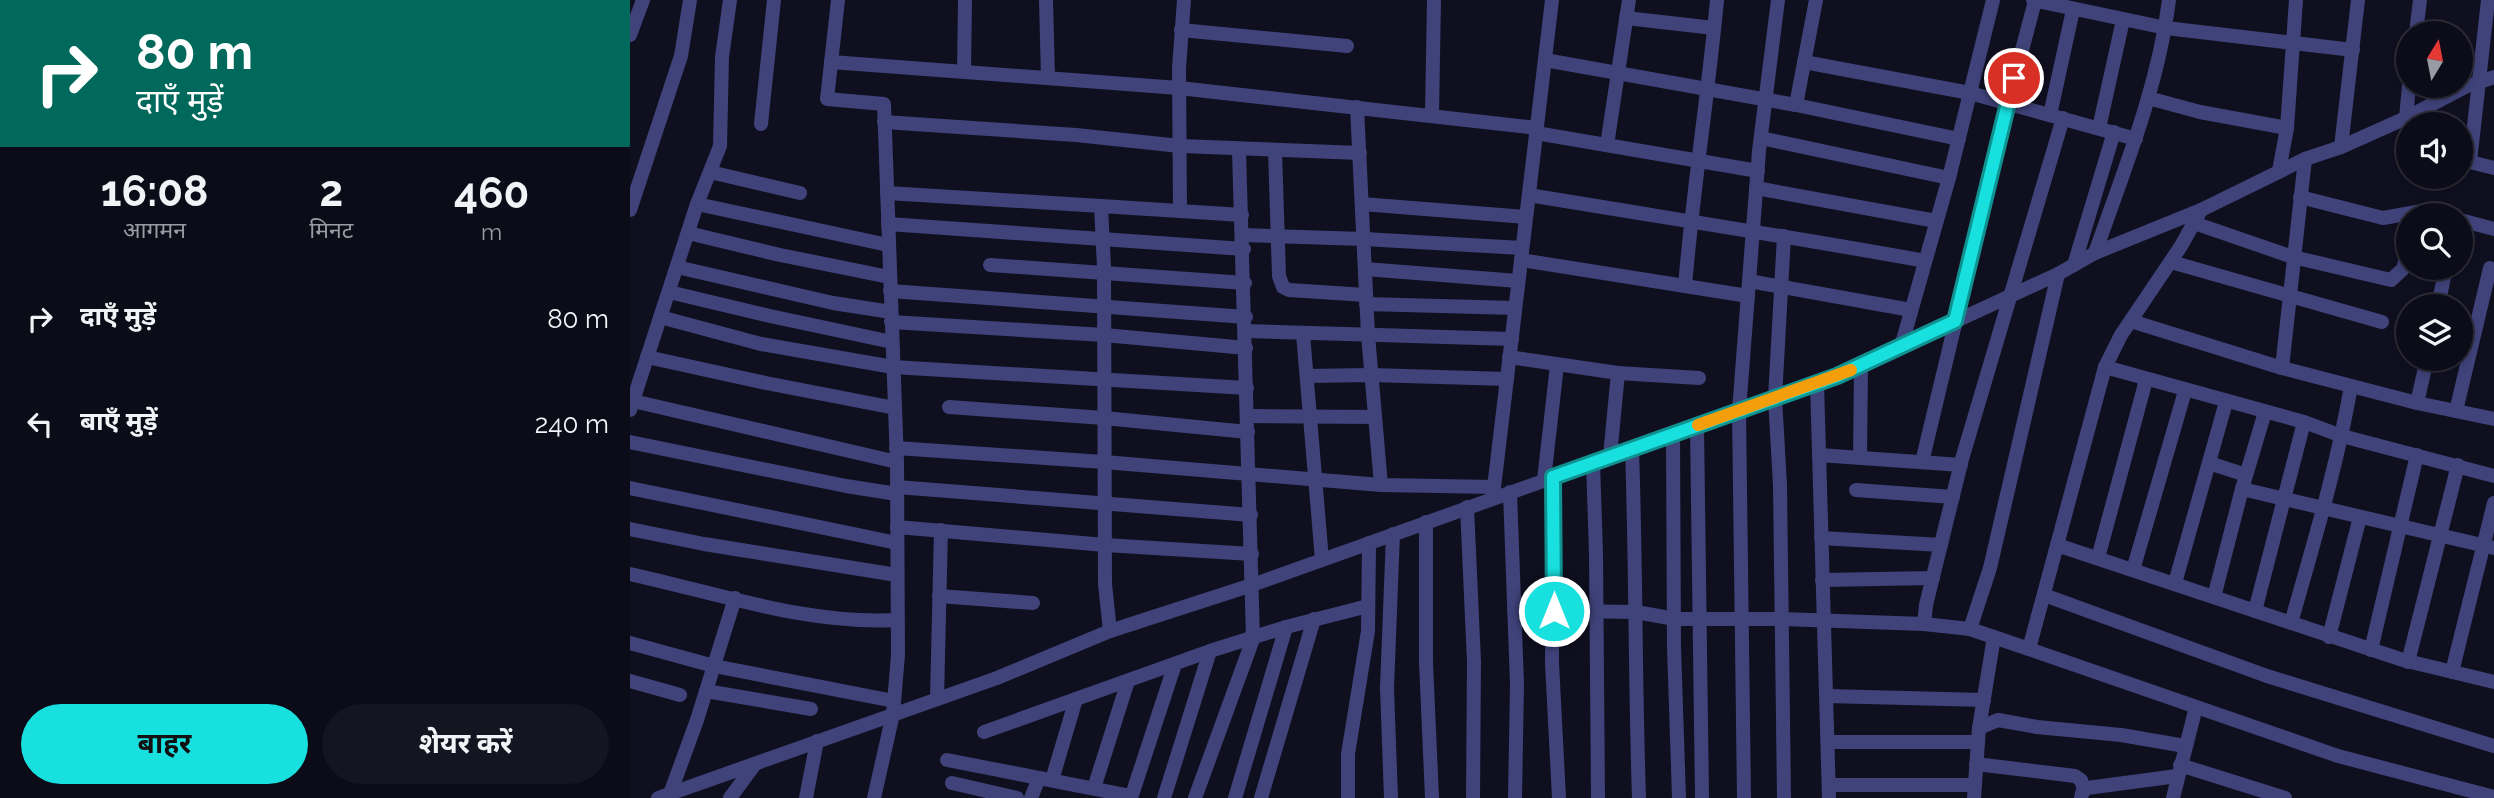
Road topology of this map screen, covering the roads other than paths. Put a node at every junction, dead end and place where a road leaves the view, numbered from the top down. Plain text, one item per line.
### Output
1 (643, 0) edge
2 (690, 0) edge
3 (730, 0) edge
4 (774, 0) edge
5 (838, 0) edge
6 (965, 0) edge
7 (1046, 0) edge
8 (1184, 0) edge
9 (1434, 0) edge
10 (1552, 0) edge
11 (1629, 0) edge
12 (1717, 0) edge
13 (1778, 0) edge
14 (1816, 0) edge
15 (1993, 0) edge
16 (2034, 0) edge
17 (2169, 0) edge
18 (2296, 0) edge
19 (2358, 0) edge
20 (2420, 0) edge
21 (2488, 0) edge
22 (2073, 10) junction
23 (1626, 18) junction
24 (2123, 20) junction
25 (2417, 21) edge
26 (1714, 27) junction
27 (2166, 29) junction
28 (1181, 30) junction
29 (630, 35) edge
30 (2293, 43) junction
31 (1347, 46) dead end
32 (2353, 50) junction
33 (1545, 60) junction
34 (831, 62) junction
35 (1804, 62) junction
36 (964, 72) junction
37 (1617, 74) junction
38 (1048, 78) junction
39 (2487, 79) edge
40 (1179, 88) junction
41 (1709, 90) junction
42 (1970, 93) junction
43 (2148, 98) junction
44 (1765, 100) junction
45 (2008, 103) junction
46 (1796, 105) junction
47 (1357, 107) junction
48 (2418, 112) edge
49 (1432, 116) junction
50 (2057, 117) junction
51 (884, 122) junction
52 (2396, 122) edge
53 (761, 124) dead end
54 (2099, 128) junction
55 (2287, 128) junction
56 (1536, 130) junction
57 (2113, 132) junction
58 (1761, 138) junction
59 (1959, 139) junction
60 (2136, 139) junction
61 (1607, 145) junction
62 (1180, 146) junction
63 (2341, 147) junction
64 (1239, 150) junction
65 (1275, 151) junction
66 (1360, 153) junction
67 (2305, 159) junction
68 (1698, 161) junction
69 (2494, 168) edge
70 (1758, 171) junction
71 (2279, 171) junction
72 (710, 172) junction
73 (1949, 178) junction
74 (1756, 187) junction
75 (800, 193) dead end
76 (887, 193) junction
77 (1529, 195) junction
78 (2300, 197) junction
79 (697, 204) junction
80 (1362, 204) junction
81 (1101, 206) junction
82 (630, 210) edge
83 (1180, 211) junction
84 (1242, 215) junction
85 (2197, 216) junction
86 (2396, 216) edge
87 (1526, 217) junction
88 (1690, 222) junction
89 (1937, 222) junction
90 (2473, 223) edge
91 (888, 224) junction
92 (2494, 229) edge
93 (1753, 230) junction
94 (688, 233) junction
95 (1278, 236) junction
96 (1784, 236) junction
97 (1102, 238) junction
98 (1364, 239) junction
99 (1243, 242) junction
100 (888, 246) junction
101 (2095, 253) junction
102 (1522, 254) junction
103 (2293, 257) junction
104 (1925, 261) junction
105 (2171, 262) junction
106 (990, 265) dead end
107 (2074, 265) junction
108 (677, 267) junction
109 (2490, 268) dead end
110 (1365, 269) junction
111 (1104, 274) junction
112 (2058, 274) junction
113 (2396, 275) edge
114 (1518, 281) junction
115 (1245, 283) junction
116 (890, 284) junction
117 (1685, 286) junction
118 (1780, 287) junction
119 (1748, 288) junction
120 (669, 292) junction
121 (2289, 295) junction
122 (2009, 297) junction
123 (1366, 300) junction
124 (1104, 307) junction
125 (1515, 308) junction
126 (1911, 310) junction
127 (660, 317) junction
128 (891, 317) junction
129 (1955, 321) junction
130 (2131, 321) junction
131 (2382, 322) dead end
132 (1246, 324) junction
133 (1303, 334) junction
134 (1104, 335) junction
135 (1368, 335) junction
136 (1511, 339) junction
137 (892, 342) junction
138 (1901, 347) junction
139 (1246, 348) junction
140 (648, 356) junction
141 (1509, 357) junction
142 (1557, 365) junction
143 (1861, 365) junction
144 (893, 367) junction
145 (2105, 367) junction
146 (2282, 368) junction
147 (2424, 371) edge
148 (1618, 373) junction
149 (1371, 375) junction
150 (1307, 376) junction
151 (1699, 378) dead end
152 (1104, 379) junction
153 (1507, 379) junction
154 (2146, 380) junction
155 (1817, 383) junction
156 (2351, 386) junction
157 (1247, 388) junction
158 (2185, 391) junction
159 (1775, 398) junction
160 (2227, 402) junction
161 (2417, 403) junction
162 (632, 405) edge
163 (949, 407) dead end
164 (895, 408) junction
165 (1739, 411) junction
166 (2456, 411) junction
167 (2265, 412) junction
168 (1248, 416) junction
169 (1310, 416) junction
170 (1375, 417) junction
171 (1104, 418) junction
172 (2494, 419) edge
173 (2304, 422) junction
174 (1697, 426) junction
175 (1248, 432) junction
176 (1673, 434) junction
177 (2342, 436) junction
178 (630, 442) edge
179 (1632, 449) junction
180 (897, 455) junction
181 (1819, 455) junction
182 (2417, 455) junction
183 (1610, 456) junction
184 (1860, 458) junction
185 (1104, 462) junction
186 (1593, 462) junction
187 (1922, 462) junction
188 (2209, 463) junction
189 (1961, 465) junction
190 (2458, 466) junction
191 (1250, 475) junction
192 (2494, 476) edge
193 (1548, 478) junction
194 (1315, 481) junction
195 (2244, 482) junction
196 (1381, 485) junction
197 (630, 488) edge
198 (1856, 490) dead end
199 (897, 491) junction
200 (1494, 492) junction
201 (1510, 492) junction
202 (1953, 497) junction
203 (2285, 499) junction
204 (1104, 503) junction
205 (2494, 503) edge
206 (1467, 507) junction
207 (2324, 509) junction
208 (1251, 515) junction
209 (2360, 517) junction
210 (1426, 522) junction
211 (897, 527) junction
212 (2401, 527) junction
213 (630, 529) edge
214 (942, 530) junction
215 (1393, 534) junction
216 (2440, 536) junction
217 (1821, 538) junction
218 (897, 543) junction
219 (1369, 543) junction
220 (1105, 545) junction
221 (1941, 545) junction
222 (2057, 545) junction
223 (2489, 547) edge
224 (1251, 554) junction
225 (2098, 558) junction
226 (1322, 560) junction
227 (2133, 570) junction
228 (630, 574) edge
229 (897, 575) junction
230 (1933, 578) junction
231 (1822, 580) junction
232 (2175, 583) junction
233 (1252, 585) junction
234 (2044, 594) junction
235 (939, 596) junction
236 (2214, 597) junction
237 (735, 598) junction
238 (1033, 603) dead end
239 (1368, 606) junction
240 (1514, 610) junction
241 (1554, 611) junction
242 (1596, 611) junction
243 (2255, 611) junction
244 (1636, 612) junction
245 (1701, 618) junction
246 (1675, 619) junction
247 (1742, 619) junction
248 (1782, 619) junction
249 (897, 620) junction
250 (1314, 620) junction
251 (1824, 620) junction
252 (1924, 624) junction
253 (2291, 624) junction
254 (1286, 627) junction
255 (1970, 629) junction
256 (1110, 631) junction
257 (1994, 637) junction
258 (2329, 637) junction
259 (1253, 639) junction
260 (630, 643) edge
261 (2029, 649) junction
262 (2371, 650) junction
263 (1210, 651) junction
264 (2408, 662) junction
265 (1175, 664) junction
266 (714, 666) junction
267 (2494, 666) edge
268 (2452, 672) junction
269 (630, 681) edge
270 (1128, 681) junction
271 (2492, 681) edge
272 (706, 691) junction
273 (680, 695) dead end
274 (1827, 696) junction
275 (937, 699) junction
276 (1076, 699) junction
277 (1984, 700) junction
278 (894, 707) junction
279 (2196, 707) junction
280 (811, 709) dead end
281 (984, 732) dead end
282 (1979, 735) junction
283 (817, 741) junction
284 (1828, 742) junction
285 (2185, 746) junction
286 (2494, 746) edge
287 (947, 760) dead end
288 (755, 764) junction
289 (1976, 764) junction
290 (2179, 770) junction
291 (1046, 779) junction
292 (952, 783) dead end
293 (1085, 791) edge
294 (1974, 791) edge
295 (1829, 792) edge
296 (2083, 794) edge
297 (2492, 794) edge
298 (664, 796) edge
299 (1131, 797) edge
300 (730, 798) edge
301 (806, 798) edge
302 (874, 798) edge
303 (1017, 798) edge
304 (1031, 798) edge
305 (1164, 798) edge
306 (1195, 798) edge
307 (1235, 798) edge
308 (1261, 798) edge
309 (1348, 798) edge
310 (1391, 798) edge
311 (1432, 798) edge
312 (1474, 798) edge
313 (1515, 798) edge
314 (1559, 798) edge
315 (1598, 798) edge
316 (1639, 798) edge
317 (1679, 798) edge
318 (1702, 798) edge
319 (1744, 798) edge
320 (1784, 798) edge
321 (2173, 798) edge
322 (2285, 798) edge

1 - 29 street
2 - 82 street
3 - 72 street
4 - 53 street
5 - 34 street
6 - 36 street
7 - 38 street
8 - 28 street
9 - 49 street
10 - 33 street
11 - 23 street
12 - 26 street
13 - 44 street
14 - 35 street
15 - 42 street
16 - 22 street
16 - 45 street
17 - 27 street
18 - 30 street
19 - 32 street
20 - 25 street
21 - 39 street
22 - 24 street
22 - 50 street
23 - 26 street
23 - 37 street
24 - 27 street
24 - 54 street
26 - 41 street
27 - 30 street
27 - 43 street
28 - 31 street
28 - 40 street
30 - 32 street
30 - 55 street
32 - 63 street
33 - 37 street
33 - 56 street
34 - 36 street
34 - 51 street
35 - 42 street
35 - 46 street
36 - 38 street
37 - 41 street
37 - 61 street
38 - 40 street
39 - 48 street
39 - 69 street
40 - 47 street
40 - 62 street
41 - 44 street
41 - 68 street
42 - 45 street
42 - 59 street
43 - 55 street
43 - 60 street
44 - 46 street
44 - 58 street
45 - 50 street
45 - 129 street
46 - 59 street
47 - 49 street
47 - 66 street
49 - 56 street
50 - 54 street
50 - 122 street
51 - 62 street
51 - 76 street
52 - 63 street
54 - 57 street
55 - 71 street
56 - 61 street
56 - 77 street
57 - 60 street
57 - 107 street
58 - 70 street
58 - 73 street
59 - 73 street
60 - 101 street
61 - 68 street
62 - 64 street
62 - 83 street
63 - 67 street
64 - 65 street
64 - 84 street
65 - 66 street
65 - 95 street
66 - 80 street
67 - 71 street
67 - 78 street
68 - 70 street
68 - 88 street
70 - 74 street
71 - 85 street
72 - 75 street
72 - 79 street
73 - 89 street
74 - 89 street
74 - 93 street
76 - 81 street
76 - 91 street
77 - 87 street
77 - 88 street
78 - 86 street
78 - 103 street
79 - 94 street
79 - 100 street
80 - 87 street
80 - 98 street
81 - 83 street
81 - 97 street
83 - 84 street
84 - 99 street
85 - 101 street
85 - 103 street
85 - 105 street
87 - 102 street
88 - 93 street
88 - 117 street
89 - 104 street
90 - 92 street
91 - 97 street
91 - 100 street
93 - 96 street
93 - 119 street
94 - 108 street
94 - 116 street
95 - 98 street
95 - 99 street
95 - 123 street
96 - 104 street
96 - 118 street
97 - 99 street
97 - 111 street
98 - 102 street
98 - 110 street
99 - 115 street
100 - 116 street
101 - 107 street
102 - 114 street
102 - 117 street
103 - 113 street
103 - 121 street
104 - 126 street
105 - 121 street
105 - 130 street
106 - 111 street
107 - 112 street
108 - 120 street
108 - 128 street
109 - 166 street
110 - 114 street
110 - 123 street
111 - 115 street
111 - 124 street
112 - 122 street
112 - 255 street
114 - 125 street
115 - 132 street
116 - 124 street
116 - 128 street
117 - 119 street
118 - 119 street
118 - 126 street
118 - 159 street
119 - 165 street
120 - 127 street
120 - 137 street
121 - 131 street
121 - 146 street
122 - 129 street
122 - 189 street
123 - 125 street
123 - 135 street
124 - 132 street
124 - 134 street
125 - 136 street
126 - 138 street
127 - 140 street
127 - 144 street
128 - 134 street
128 - 137 street
129 - 138 street
129 - 187 street
130 - 145 street
130 - 146 street
132 - 133 street
132 - 139 street
133 - 135 street
133 - 150 street
134 - 139 street
134 - 152 street
135 - 136 street
135 - 149 street
136 - 141 street
137 - 144 street
138 - 143 street
139 - 157 street
140 - 162 street
140 - 164 street
141 - 142 street
141 - 153 street
142 - 148 street
142 - 193 street
143 - 155 street
143 - 184 street
144 - 152 street
144 - 164 street
145 - 154 street
145 - 222 street
146 - 156 street
147 - 161 street
148 - 151 street
148 - 183 street
149 - 150 street
149 - 153 street
149 - 170 street
150 - 169 street
152 - 157 street
152 - 171 street
153 - 200 street
154 - 158 street
154 - 225 street
155 - 159 street
155 - 181 street
156 - 161 street
156 - 177 street
157 - 168 street
158 - 160 street
158 - 227 street
159 - 165 street
159 - 248 street
160 - 167 street
160 - 188 street
161 - 166 street
162 - 180 street
163 - 171 street
164 - 180 street
165 - 174 street
165 - 247 street
166 - 172 street
167 - 173 street
167 - 195 street
168 - 169 street
168 - 175 street
169 - 170 street
169 - 194 street
170 - 196 street
171 - 175 street
171 - 185 street
173 - 177 street
173 - 203 street
174 - 176 street
174 - 245 street
175 - 191 street
176 - 179 street
176 - 246 street
177 - 182 street
177 - 207 street
178 - 199 street
179 - 183 street
179 - 244 street
180 - 185 street
180 - 199 street
181 - 184 street
181 - 217 street
182 - 190 street
182 - 212 street
183 - 186 street
184 - 187 street
185 - 191 street
185 - 204 street
186 - 193 street
186 - 242 street
187 - 189 street
188 - 195 street
188 - 232 street
189 - 202 street
190 - 192 street
190 - 216 street
191 - 194 street
191 - 208 street
193 - 201 street
193 - 241 street
194 - 196 street
194 - 226 street
195 - 203 street
195 - 236 street
196 - 200 street
197 - 218 street
198 - 202 street
199 - 204 street
199 - 211 street
200 - 201 street
200 - 206 street
201 - 240 street
202 - 221 street
203 - 207 street
203 - 243 street
204 - 208 street
204 - 220 street
205 - 223 street
206 - 210 street
206 - 312 street
207 - 209 street
207 - 253 street
208 - 224 street
209 - 212 street
209 - 258 street
210 - 215 street
210 - 311 street
211 - 214 street
211 - 218 street
212 - 216 street
212 - 262 street
213 - 229 street
214 - 220 street
214 - 235 street
215 - 219 street
215 - 310 street
216 - 223 street
216 - 264 street
217 - 221 street
217 - 231 street
218 - 229 street
219 - 226 street
219 - 239 street
220 - 224 street
220 - 256 street
221 - 230 street
222 - 225 street
222 - 234 street
223 - 268 street
224 - 233 street
225 - 227 street
226 - 233 street
227 - 232 street
228 - 237 street
229 - 249 street
230 - 231 street
230 - 252 street
231 - 251 street
232 - 236 street
233 - 256 street
233 - 259 street
234 - 261 street
234 - 286 street
235 - 238 street
235 - 275 street
236 - 243 street
237 - 249 street
237 - 266 street
239 - 250 street
239 - 309 street
240 - 241 street
240 - 313 street
241 - 242 street
241 - 314 street
242 - 244 street
242 - 315 street
243 - 253 street
244 - 246 street
244 - 316 street
245 - 246 street
245 - 247 street
245 - 318 street
246 - 317 street
247 - 248 street
247 - 319 street
248 - 251 street
248 - 320 street
249 - 278 street
250 - 254 street
250 - 308 street
251 - 252 street
251 - 274 street
252 - 255 street
253 - 258 street
254 - 259 street
254 - 307 street
255 - 257 street
256 - 275 street
257 - 261 street
257 - 277 street
258 - 262 street
259 - 263 street
259 - 306 street
260 - 266 street
261 - 279 street
262 - 264 street
263 - 265 street
263 - 305 street
264 - 268 street
265 - 270 street
265 - 299 street
266 - 272 street
266 - 278 street
267 - 271 street
268 - 271 street
269 - 273 street
270 - 276 street
270 - 293 street
272 - 280 street
272 - 298 street
274 - 277 street
274 - 284 street
275 - 278 street
276 - 281 street
276 - 291 street
277 - 282 street
278 - 283 street
278 - 302 street
279 - 285 street
279 - 297 street
282 - 284 street
282 - 285 street
282 - 289 street
283 - 288 street
283 - 301 street
284 - 295 street
285 - 290 street
287 - 291 street
288 - 298 street
288 - 300 street
289 - 294 street
289 - 296 street
290 - 296 street
290 - 321 street
290 - 322 street
291 - 293 street
291 - 304 street
292 - 303 street
293 - 299 street
294 - 295 street

